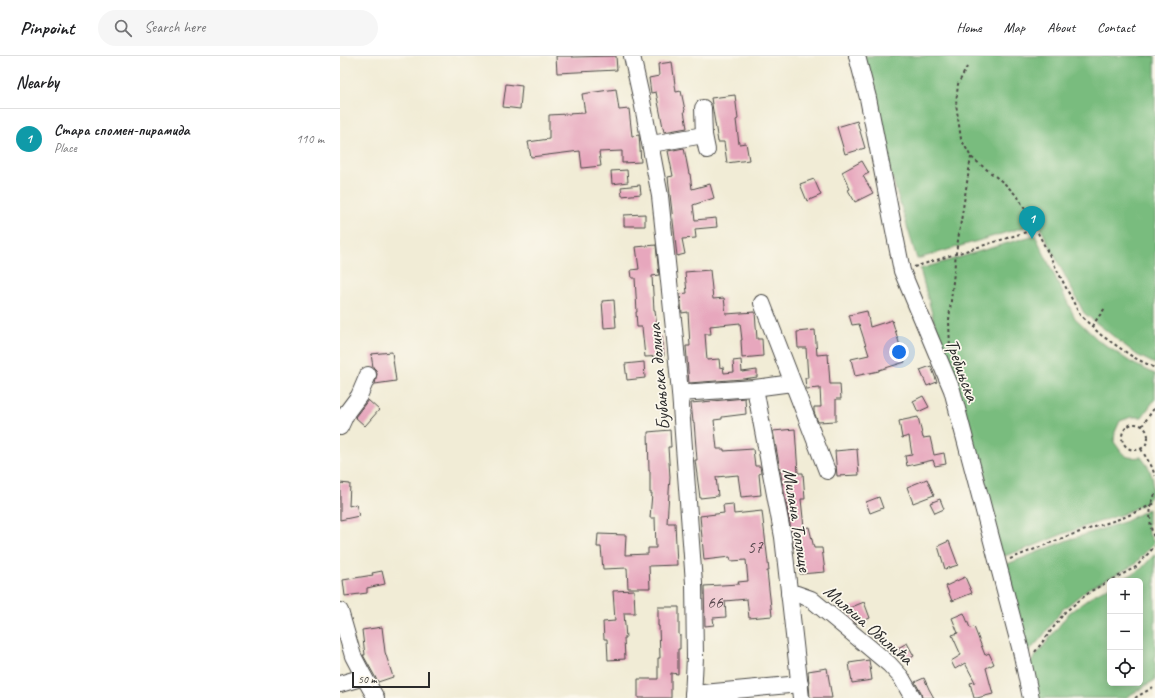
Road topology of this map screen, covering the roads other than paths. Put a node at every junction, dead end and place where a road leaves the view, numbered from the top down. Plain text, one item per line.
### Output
1 (632, 56) edge
2 (857, 56) edge
3 (703, 108) dead end
4 (651, 144) junction
5 (762, 303) dead end
6 (368, 375) dead end
7 (792, 383) junction
8 (755, 388) junction
9 (680, 393) junction
10 (340, 427) edge
11 (827, 471) dead end
12 (789, 593) junction
13 (340, 611) edge
14 (364, 677) junction
15 (340, 684) edge
16 (800, 691) edge
17 (693, 696) edge
18 (376, 698) edge
19 (913, 698) edge
20 (1031, 698) edge

1 - 4 street, Бубањска долина
2 - 20 street, Требињска
3 - 4 street
4 - 9 street, Бубањска долина
5 - 7 street, Милана Топлице
6 - 10 street
7 - 8 street
7 - 11 street, Милана Топлице
8 - 9 street
8 - 12 street, Милана Топлице
9 - 17 street, Бубањска долина
12 - 16 street, Милана Топлице
12 - 19 street, Милоша Обилића
13 - 14 street
14 - 15 street
14 - 18 street
16 - 17 street

